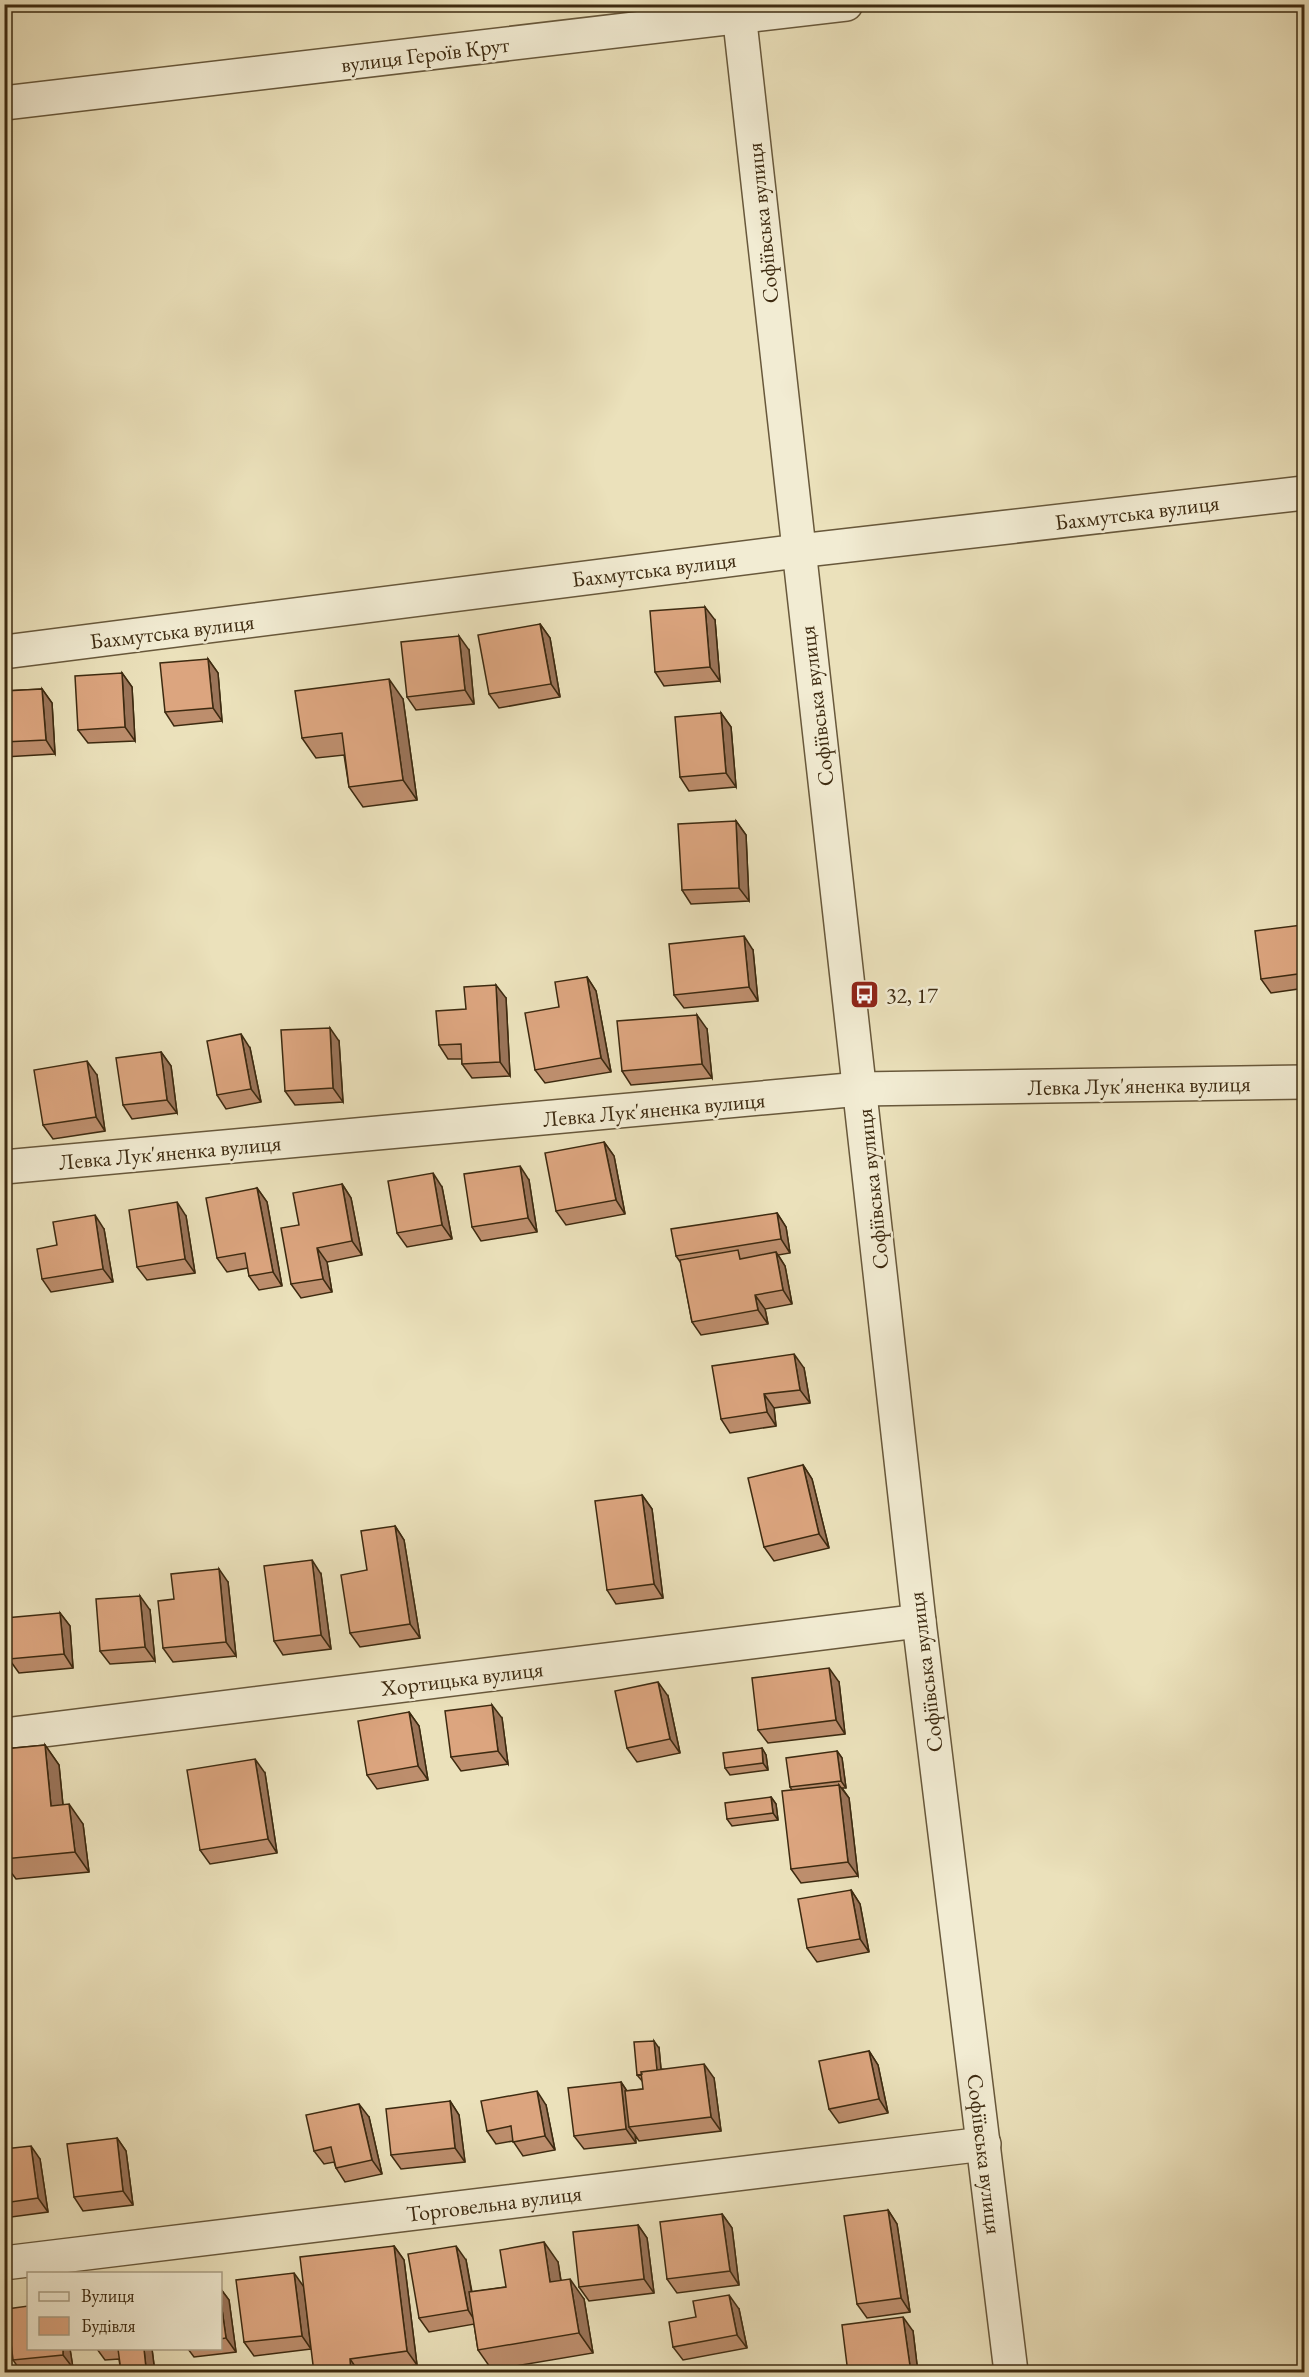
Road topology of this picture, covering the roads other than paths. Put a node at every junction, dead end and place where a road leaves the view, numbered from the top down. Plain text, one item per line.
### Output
1 (846, 4) edge
2 (739, 10) edge
3 (4, 103) edge
4 (1305, 493) edge
5 (798, 551) junction
6 (4, 652) edge
7 (1305, 1082) edge
8 (860, 1089) junction
9 (4, 1167) edge
10 (919, 1621) junction
11 (4, 1736) edge
12 (984, 2144) junction
13 (4, 2263) edge
14 (1011, 2373) edge

1 - 2 street, вулиця Героїв Крут
2 - 3 street, вулиця Героїв Крут
2 - 5 street, Софіївська вулиця
4 - 5 street, Бахмутська вулиця
5 - 6 street, Бахмутська вулиця
5 - 8 street, Софіївська вулиця
7 - 8 street, Левка Лук'яненка вулиця
8 - 9 street, Левка Лук'яненка вулиця
8 - 10 street, Софіївська вулиця
10 - 11 street, Хортицька вулиця
10 - 12 street, Софіївська вулиця
12 - 13 street, Торговельна вулиця
12 - 14 street, Софіївська вулиця

